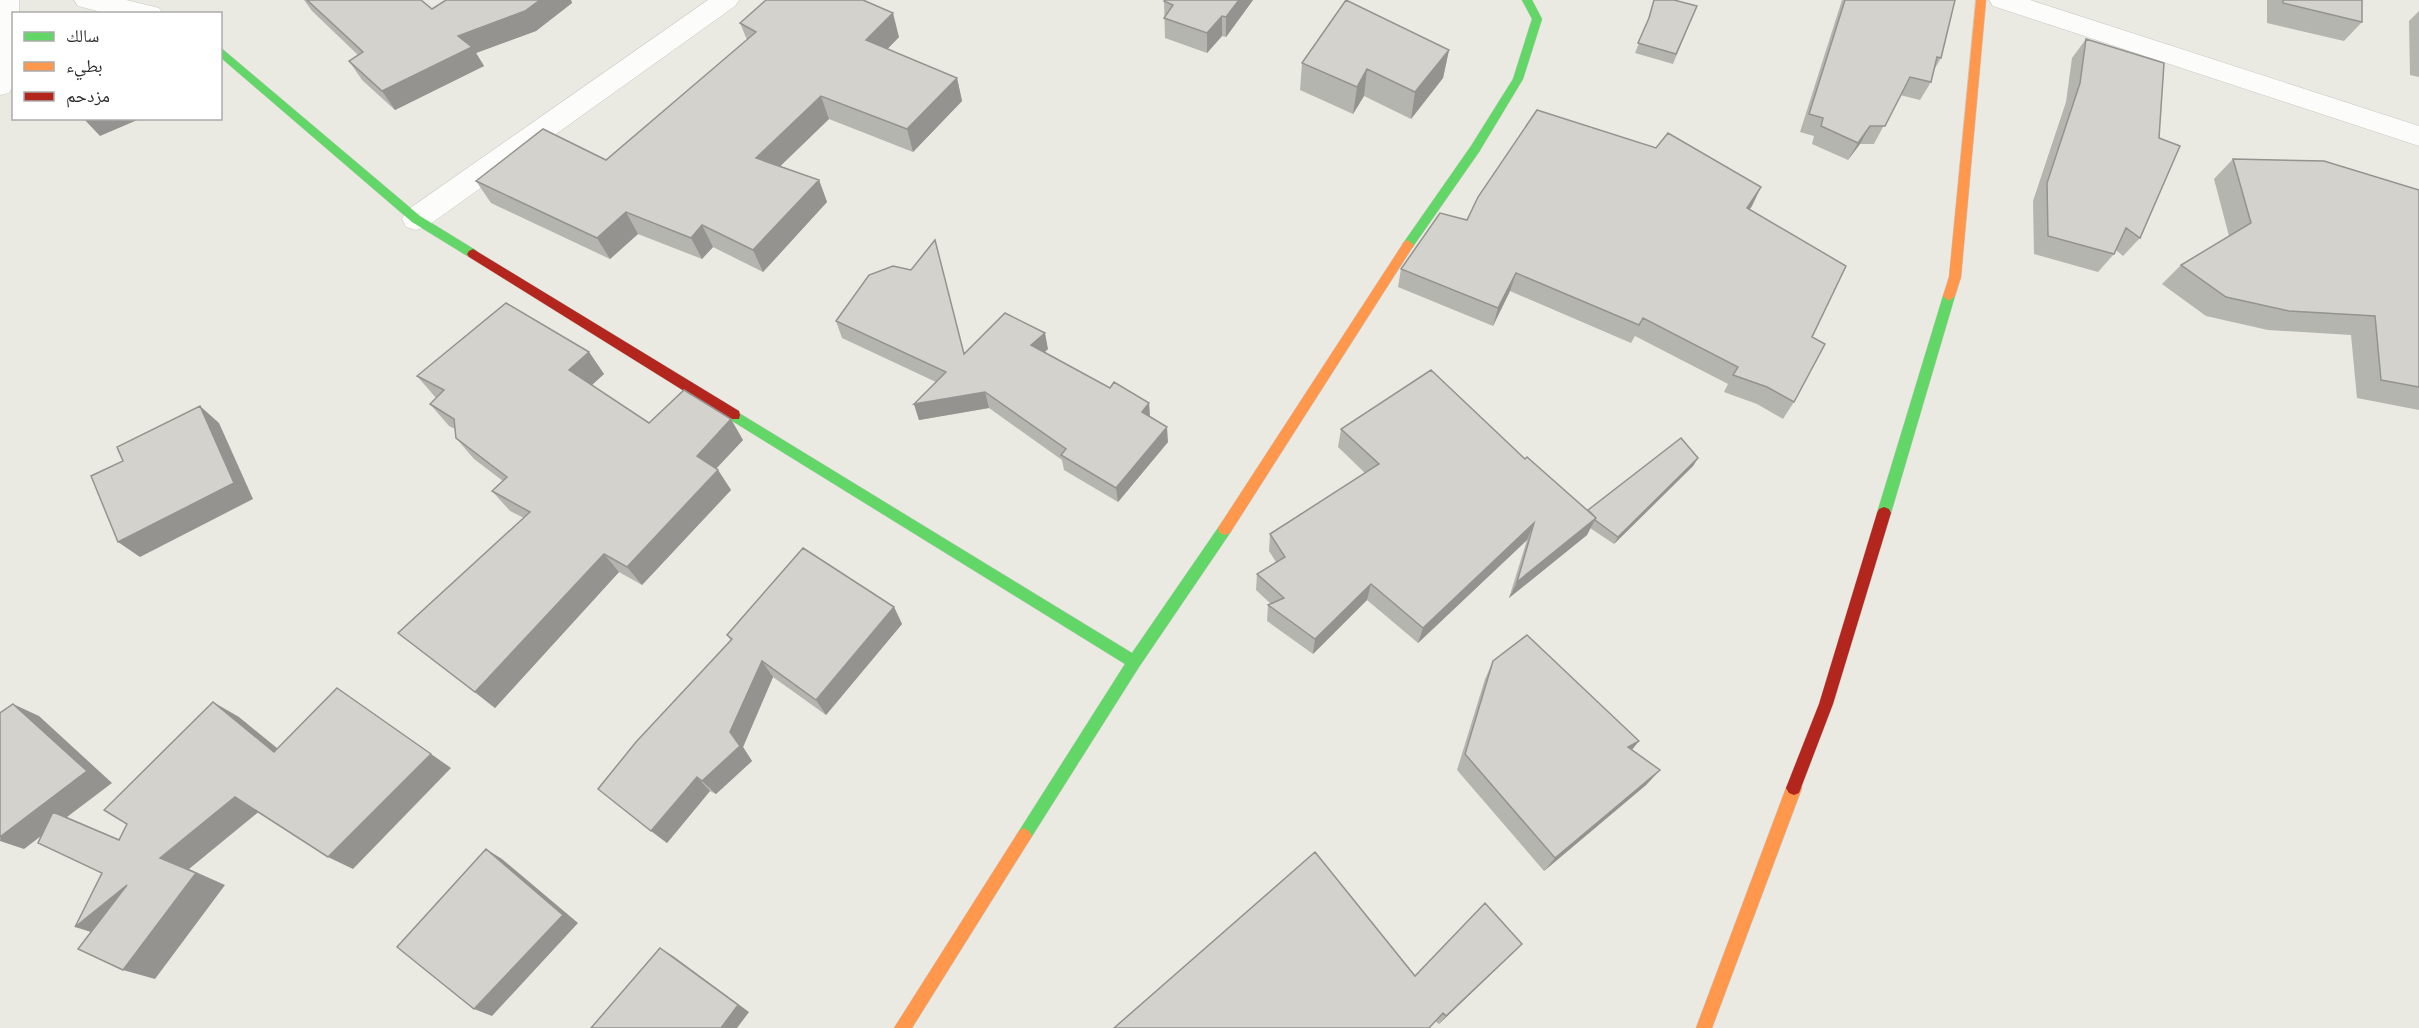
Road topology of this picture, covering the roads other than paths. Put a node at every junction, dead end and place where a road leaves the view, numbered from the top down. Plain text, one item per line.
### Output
1 (6, 0) edge
2 (87, 0) edge
3 (726, 0) edge
4 (1527, 0) edge
5 (1981, 0) edge
6 (2002, 0) edge
7 (141, 12) edge
8 (222, 53) edge
9 (0, 86) edge
10 (2419, 135) edge
11 (416, 219) junction
12 (1134, 662) junction
13 (902, 1028) edge
14 (1704, 1028) edge

1 - 9 street
2 - 7 street
3 - 11 street
4 - 12 street
5 - 14 street
6 - 10 street
8 - 11 street
11 - 12 street
12 - 13 street

